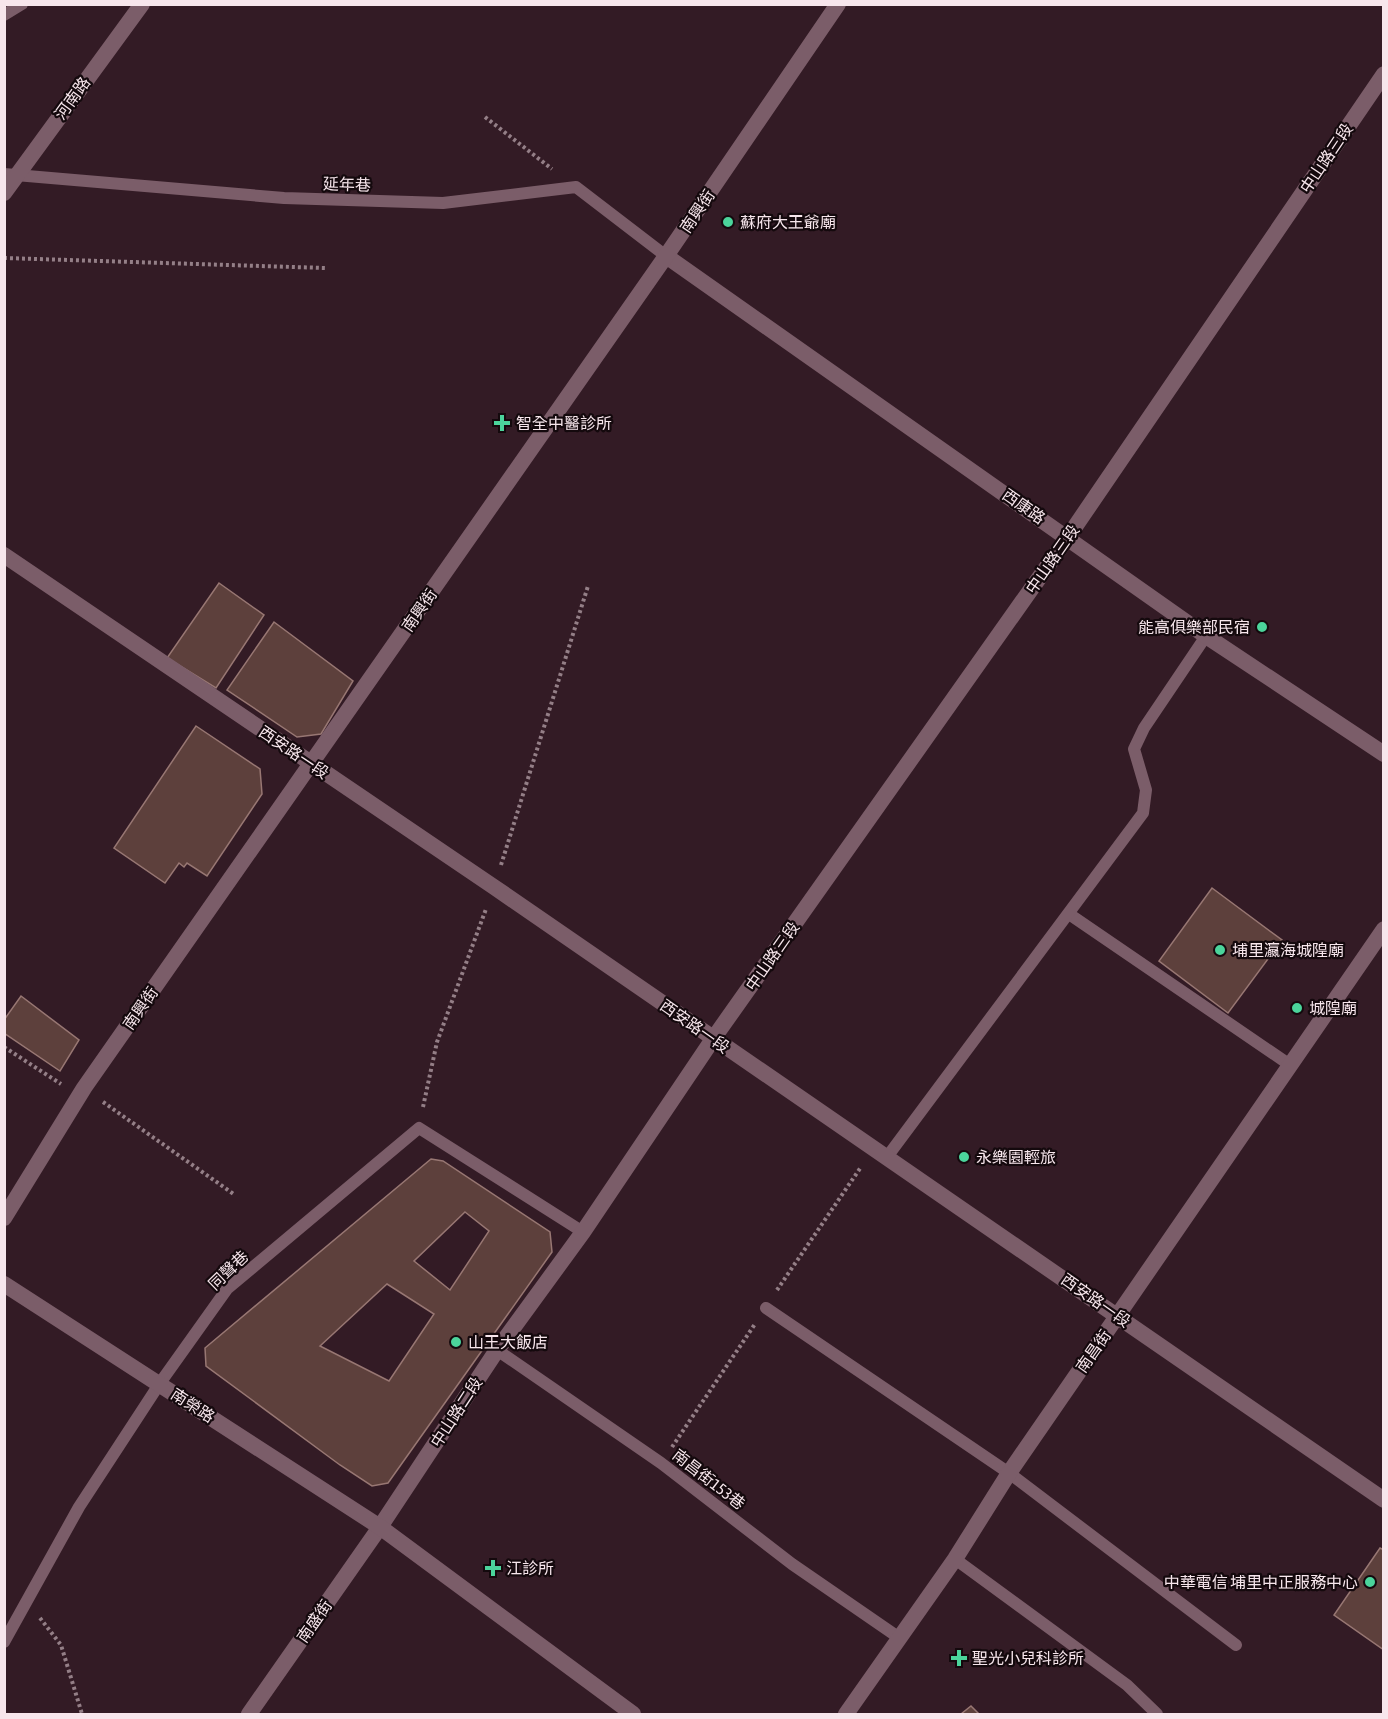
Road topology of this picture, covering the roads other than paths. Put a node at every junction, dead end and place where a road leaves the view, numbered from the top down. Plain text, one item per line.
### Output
1 (22, 4) edge
2 (142, 4) edge
3 (838, 4) edge
4 (4, 15) edge
5 (1383, 74) edge
6 (11, 174) edge
7 (4, 193) edge
8 (666, 256) junction
9 (1068, 537) junction
10 (4, 555) edge
11 (1206, 636) junction
12 (1383, 754) edge
13 (311, 764) junction
14 (1069, 914) junction
15 (1383, 929) edge
16 (713, 1039) junction
17 (1290, 1065) junction
18 (887, 1157) junction
19 (4, 1218) edge
20 (583, 1232) junction
21 (4, 1284) edge
22 (766, 1308) dead end
23 (1118, 1315) junction
24 (497, 1350) junction
25 (160, 1383) junction
26 (1009, 1473) junction
27 (1383, 1500) edge
28 (380, 1527) junction
29 (955, 1559) junction
30 (898, 1637) junction
31 (4, 1642) edge
32 (1236, 1644) dead end
33 (249, 1714) edge
34 (633, 1714) edge
35 (846, 1714) edge
36 (1158, 1714) edge

1 - 4 lane
2 - 6 street, 河南路
3 - 8 street, 南興街
5 - 9 street, 中山路三段
6 - 7 street, 河南路
6 - 8 lane, 延年巷
8 - 9 street, 西康路
8 - 13 street, 南興街
9 - 11 street, 西康路
9 - 16 street, 中山路三段
10 - 13 street, 西安路一段
11 - 12 street, 西康路
11 - 14 lane
13 - 16 street, 西安路一段
13 - 19 street, 南興街
14 - 17 lane
14 - 18 lane
15 - 17 street, 南昌街
16 - 18 street, 西安路一段
16 - 20 street, 中山路二段
17 - 23 street, 南昌街
18 - 23 street, 西安路一段
20 - 24 street, 中山路二段
20 - 25 lane, 同聲巷
21 - 25 street, 南榮路
22 - 26 lane
23 - 26 street, 南昌街
23 - 27 street, 西安路一段
24 - 28 street, 中山路二段
24 - 30 lane, 南昌街153巷
25 - 28 street, 南榮路
25 - 31 lane, 同聲巷
26 - 29 street, 南昌街
26 - 32 lane
28 - 33 street, 南盛街
28 - 34 street
29 - 30 street, 南昌街
29 - 36 lane
30 - 35 street, 南昌街

